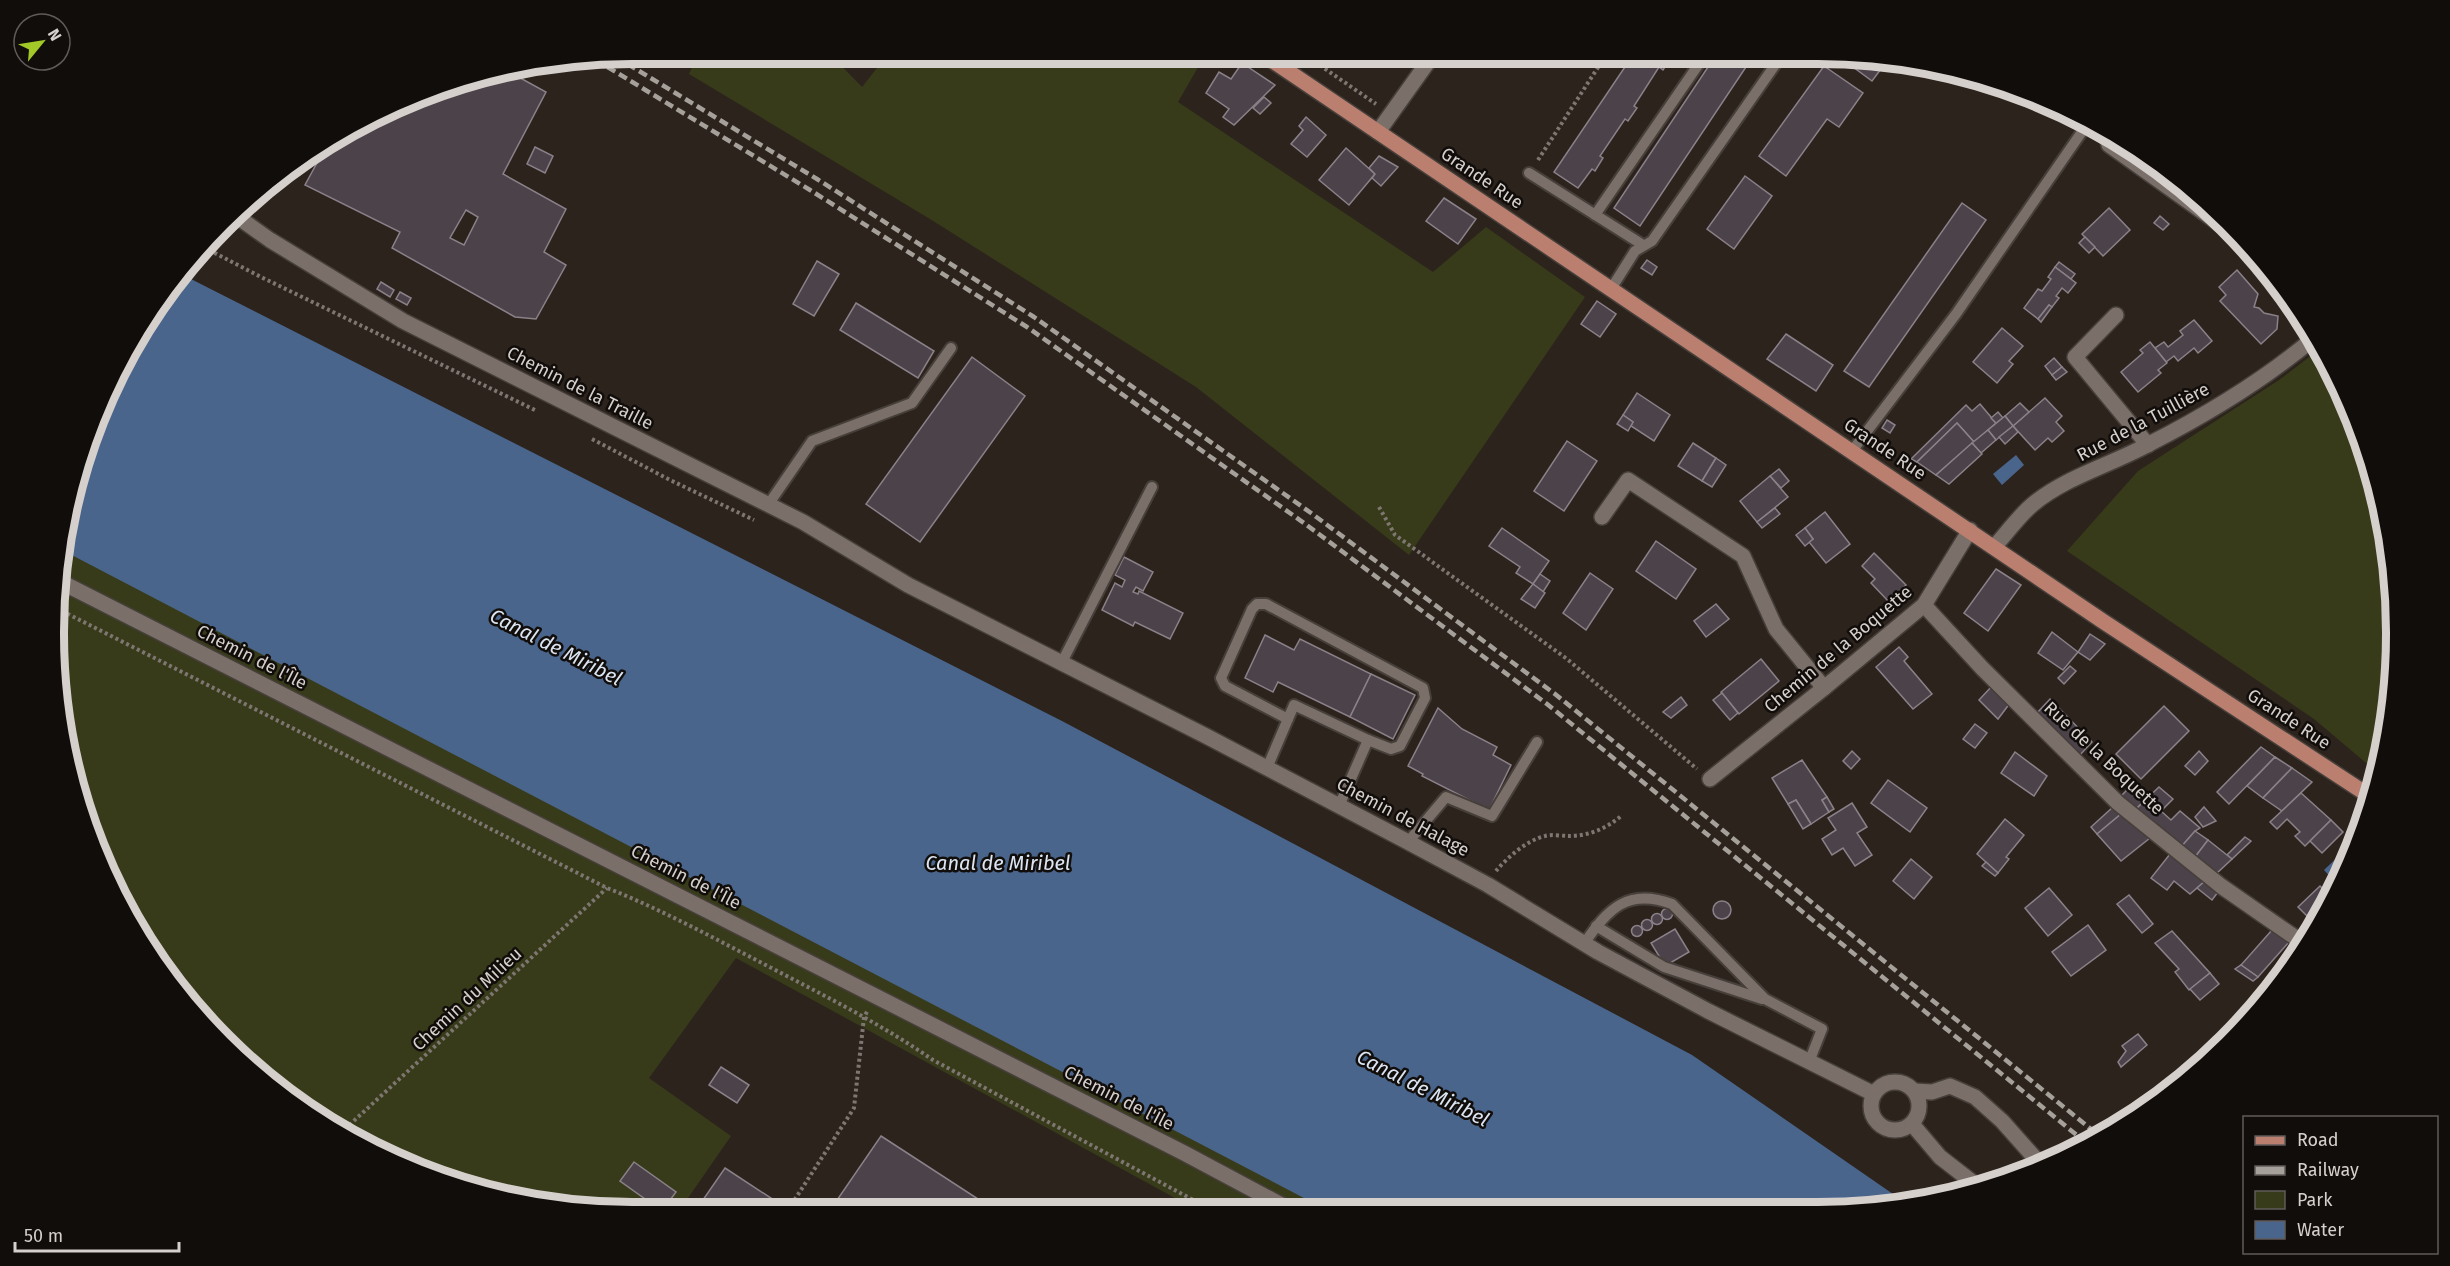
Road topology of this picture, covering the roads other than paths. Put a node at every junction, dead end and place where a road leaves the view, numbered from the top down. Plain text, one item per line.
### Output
1 (1277, 64) edge
2 (1427, 64) edge
3 (1700, 64) edge
4 (1776, 64) edge
5 (2083, 131) edge
6 (1378, 132) junction
7 (2119, 152) edge
8 (2148, 171) edge
9 (1529, 173) road end
10 (1595, 215) junction
11 (242, 220) edge
12 (1643, 245) junction
13 (1611, 289) junction
14 (2116, 315) dead end
15 (2306, 344) edge
16 (951, 348) dead end
17 (2148, 445) junction
18 (1852, 451) junction
19 (1152, 487) dead end
20 (768, 505) junction
21 (1602, 517) dead end
22 (1970, 530) junction
23 (1995, 546) junction
24 (67, 585) edge
25 (908, 585) joint
26 (1924, 605) junction
27 (1061, 664) junction
28 (1824, 688) junction
29 (1288, 719) junction
30 (1368, 740) junction
31 (1537, 742) dead end
32 (1267, 768) junction
33 (1710, 779) road end
34 (2363, 791) edge
35 (1339, 806) junction
36 (1408, 842) junction
37 (1596, 926) junction
38 (2296, 938) edge
39 (1584, 944) junction
40 (1765, 999) junction
41 (1809, 1062) junction
42 (1914, 1091) junction
43 (1874, 1094) junction
44 (1912, 1124) junction
45 (2035, 1158) edge
46 (1970, 1180) edge
47 (1276, 1202) edge

1 - 6 main road, Grande Rue
2 - 6 street
3 - 10 lane
4 - 12 lane
5 - 18 lane
6 - 13 main road, Grande Rue
7 - 8 street
9 - 10 lane
10 - 12 lane
11 - 20 street, Chemin de la Traille
12 - 13 lane
13 - 18 main road, Grande Rue
14 - 17 street
15 - 17 street, Rue de la Tuillière
16 - 20 lane
17 - 23 street, Rue de la Tuillière
18 - 22 main road, Grande Rue
19 - 27 lane
20 - 25 street, Chemin de la Traille
21 - 28 street
22 - 23 main road, Grande Rue
22 - 26 street, Chemin de la Boquette
23 - 34 main road, Grande Rue
24 - 47 street, Chemin de l'Île
25 - 27 street, Chemin de Halage
26 - 28 street, Chemin de la Boquette
26 - 38 street, Rue de la Boquette
27 - 32 street, Chemin de Halage
28 - 33 street, Chemin de la Boquette
29 - 30 lane
29 - 30 lane
29 - 32 lane
30 - 35 lane
31 - 36 lane
32 - 35 street, Chemin de Halage
35 - 36 street, Chemin de Halage
36 - 39 street, Chemin de Halage
37 - 39 lane
37 - 40 lane
37 - 40 lane
39 - 41 street, Chemin de Halage
40 - 41 lane
41 - 43 street, Chemin de Halage
42 - 43 street
42 - 44 street
42 - 45 street
43 - 44 street
44 - 46 street

